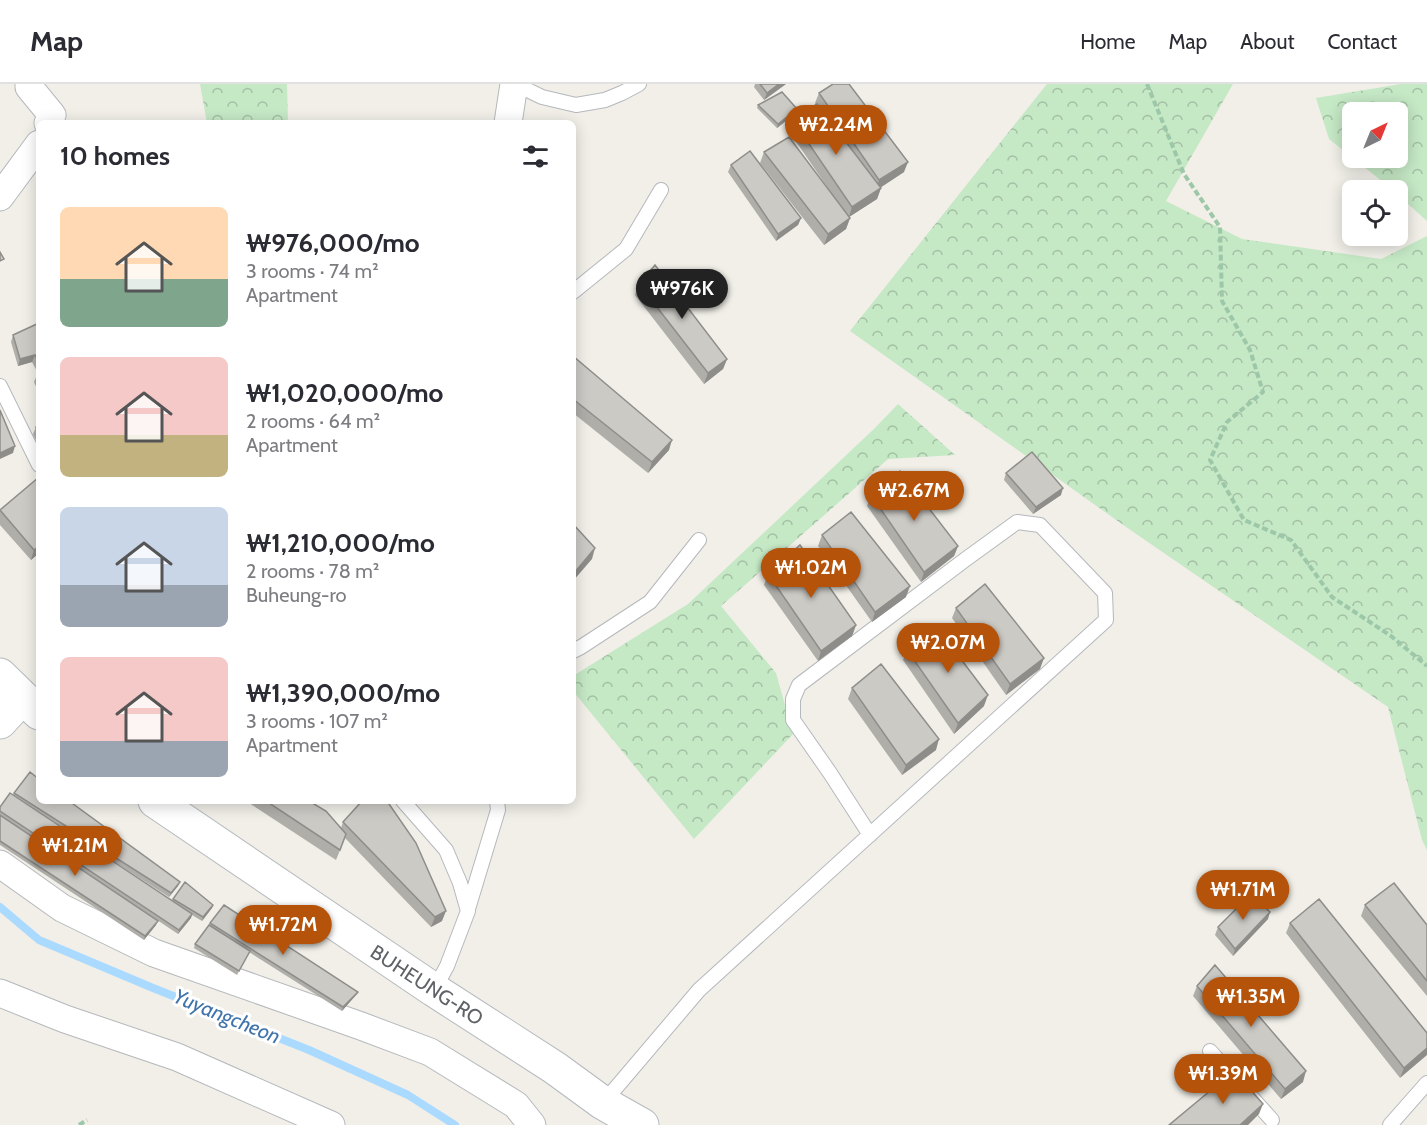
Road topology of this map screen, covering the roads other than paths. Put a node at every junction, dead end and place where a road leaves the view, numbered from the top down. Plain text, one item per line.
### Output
1 (29, 84) edge
2 (514, 84) edge
3 (639, 84) edge
4 (50, 120) edge
5 (508, 120) edge
6 (36, 149) edge
7 (661, 190) dead end
8 (0, 197) edge
9 (576, 290) edge
10 (0, 386) edge
11 (36, 459) edge
12 (699, 540) dead end
13 (576, 650) edge
14 (0, 675) edge
15 (31, 705) edge
16 (0, 722) edge
17 (159, 804) edge
18 (406, 804) edge
19 (497, 804) edge
20 (870, 835) junction
21 (0, 864) edge
22 (468, 911) junction
23 (434, 990) junction
24 (1, 993) edge
25 (1210, 1051) dead end
26 (1427, 1083) edge
27 (603, 1103) junction
28 (1270, 1123) edge
29 (331, 1125) edge
30 (532, 1125) edge
31 (642, 1125) edge
32 (1390, 1125) edge

1 - 4 street
2 - 3 lane
2 - 5 street
6 - 8 street
7 - 9 lane
10 - 11 lane
12 - 13 lane
14 - 15 main road
15 - 16 main road
17 - 23 main road, BUHEUNG-RO
18 - 22 lane
19 - 22 lane
20 - 20 lane
20 - 27 lane
21 - 30 street
22 - 23 lane
23 - 27 main road, BUHEUNG-RO
24 - 29 street
25 - 28 lane
26 - 32 lane
27 - 31 main road, BUHEUNG-RO

